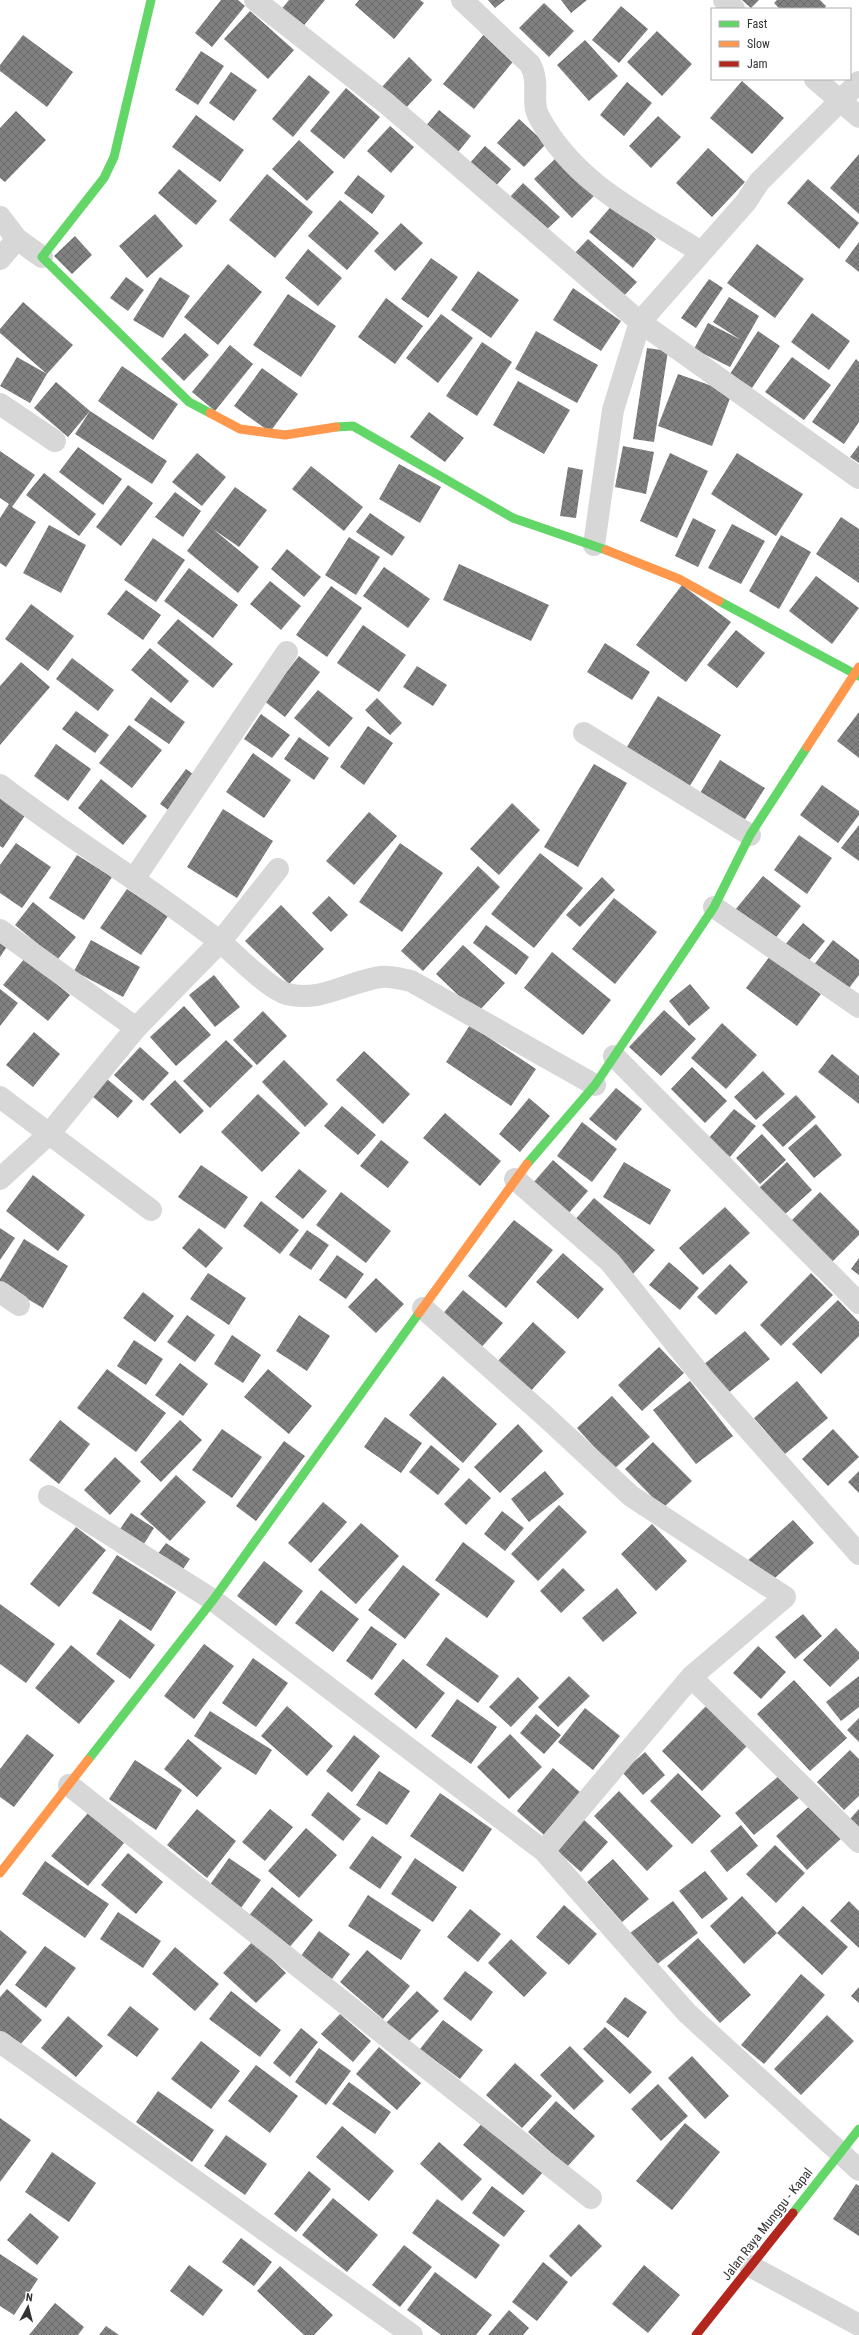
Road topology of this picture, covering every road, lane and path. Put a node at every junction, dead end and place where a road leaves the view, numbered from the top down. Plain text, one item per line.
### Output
1 (151, 0) edge
2 (255, 0) edge
3 (462, 0) edge
4 (724, 0) edge
5 (733, 8) edge
6 (816, 80) edge
7 (859, 82) edge
8 (840, 101) junction
9 (859, 117) edge
10 (0, 217) edge
11 (17, 239) junction
12 (701, 252) junction
13 (42, 257) junction
14 (0, 259) edge
15 (640, 322) junction
16 (0, 404) edge
17 (55, 441) dead end
18 (859, 478) edge
19 (594, 545) junction
20 (287, 652) dead end
21 (858, 672) edge
22 (584, 733) dead end
23 (0, 785) edge
24 (750, 835) junction
25 (278, 869) dead end
26 (134, 879) junction
27 (714, 907) junction
28 (0, 930) edge
29 (220, 942) junction
30 (859, 1007) edge
31 (136, 1028) junction
32 (614, 1056) junction
33 (595, 1084) junction
34 (0, 1097) edge
35 (49, 1134) junction
36 (0, 1179) edge
37 (515, 1179) junction
38 (151, 1210) dead end
39 (0, 1292) edge
40 (859, 1303) edge
41 (19, 1305) dead end
42 (423, 1308) junction
43 (49, 1496) dead end
44 (859, 1554) edge
45 (213, 1600) junction
46 (691, 1677) junction
47 (69, 1785) junction
48 (859, 1842) edge
49 (544, 1851) junction
50 (0, 1873) edge
51 (0, 2042) edge
52 (859, 2129) edge
53 (839, 2154) junction
54 (859, 2170) edge
55 (591, 2198) dead end
56 (750, 2266) junction
57 (859, 2325) edge
58 (401, 2332) edge
59 (696, 2335) edge

1 - 13 street
2 - 15 street
3 - 12 street
4 - 5 street
6 - 8 street
7 - 8 street
8 - 9 street
8 - 12 street
10 - 11 street
11 - 13 street
11 - 14 street
12 - 15 street
13 - 19 street
15 - 18 street
15 - 19 street
16 - 17 street
19 - 21 street
20 - 26 street
21 - 24 street
22 - 24 street
23 - 26 street
24 - 27 street
25 - 29 street
26 - 29 street
27 - 30 street
27 - 32 street
28 - 31 street
29 - 31 street
29 - 33 street
31 - 35 street
32 - 33 street
32 - 40 street
33 - 37 street
34 - 35 street
35 - 36 street
35 - 38 street
37 - 42 street
37 - 44 street
39 - 41 street
42 - 45 street
42 - 46 street
43 - 45 street
45 - 47 street
45 - 49 street
46 - 48 street
46 - 49 street
47 - 50 street
47 - 55 street
49 - 53 street
51 - 58 street
52 - 53 street, Jalan Raya Munggu - Kapal
53 - 54 street
53 - 56 street, Jalan Raya Munggu - Kapal
56 - 57 street
56 - 59 street, Jalan Raya Munggu - Kapal

